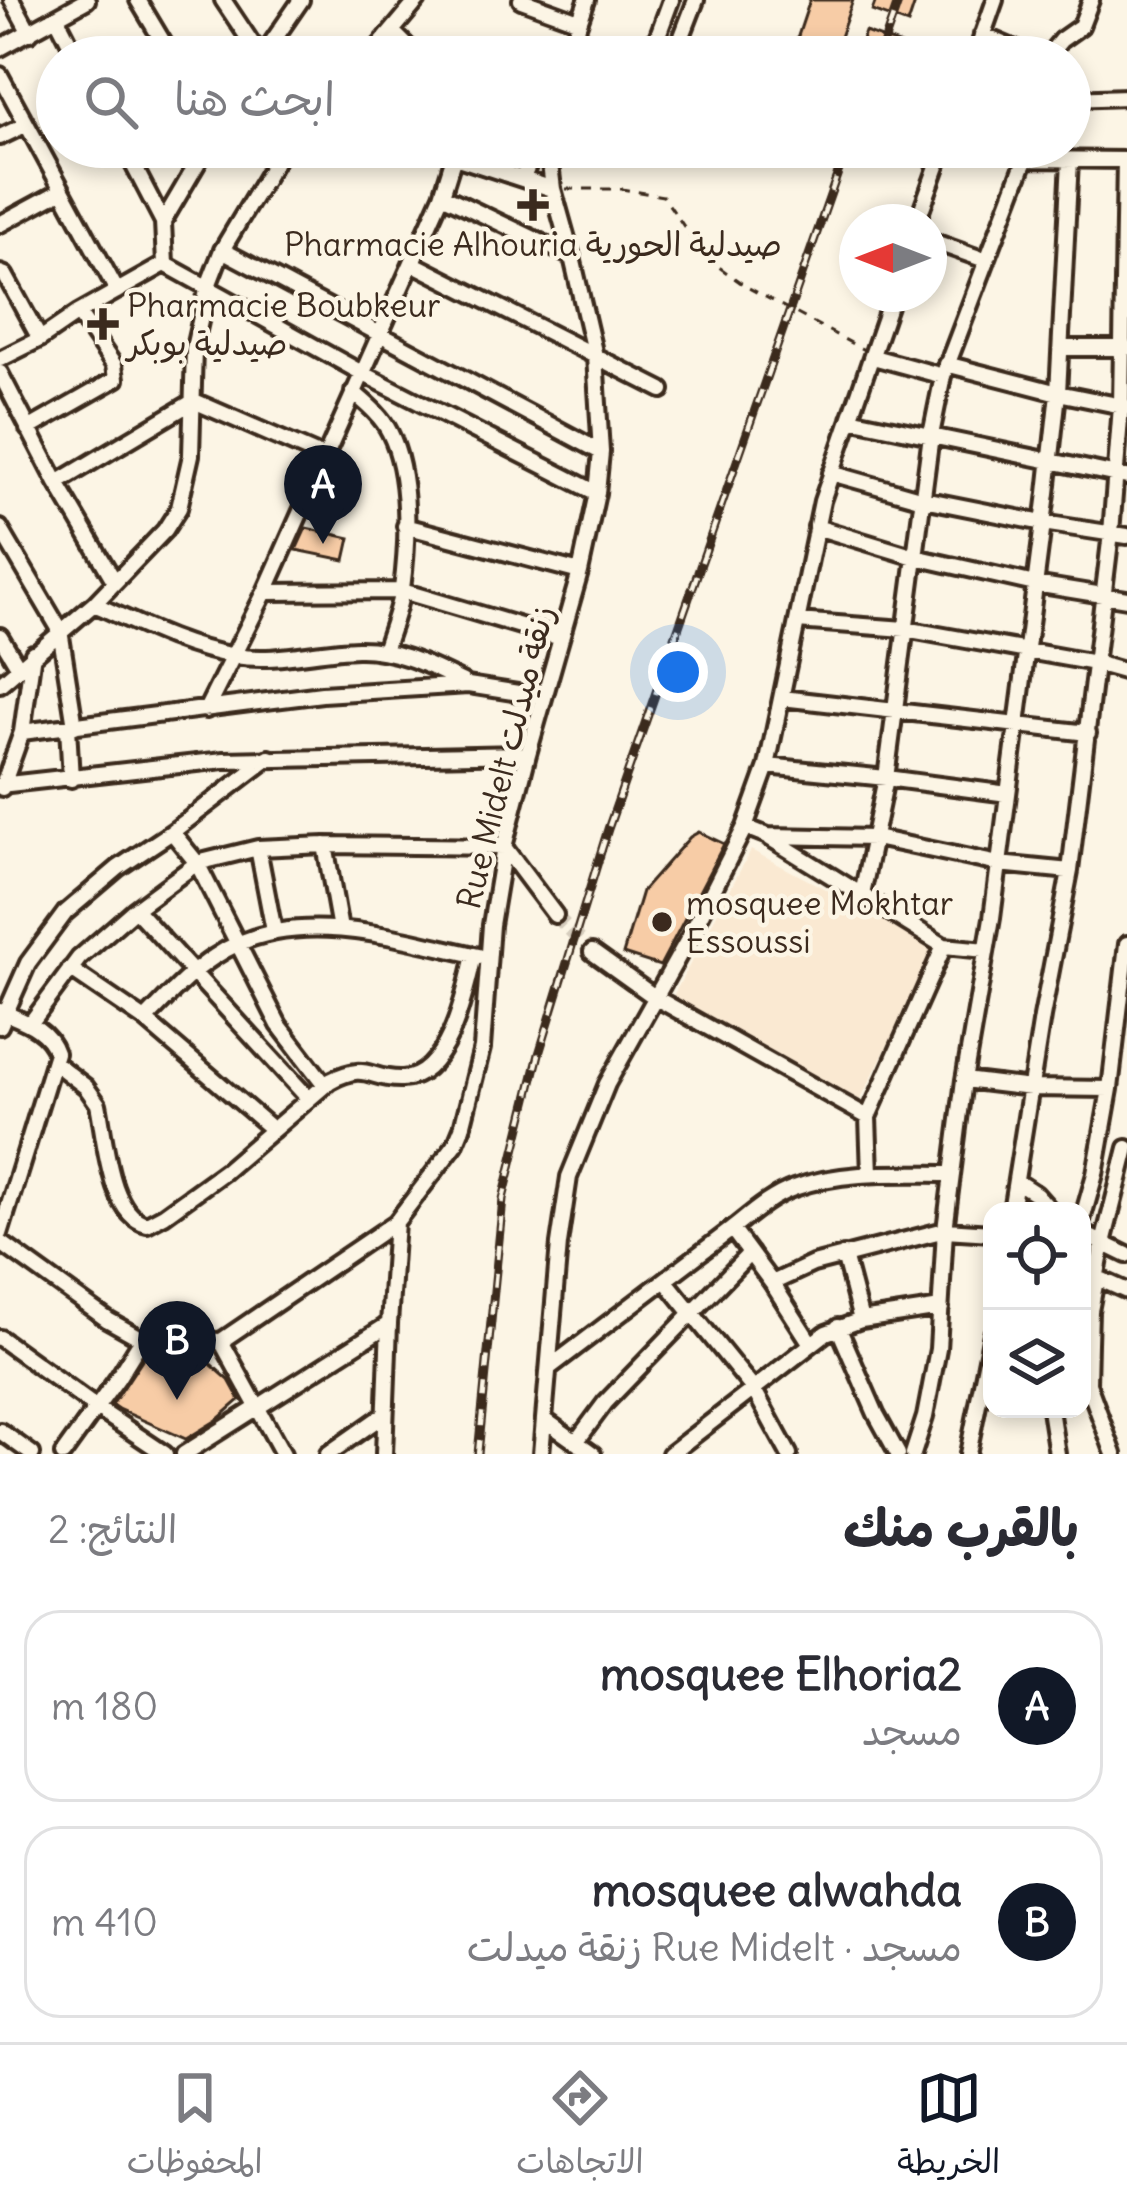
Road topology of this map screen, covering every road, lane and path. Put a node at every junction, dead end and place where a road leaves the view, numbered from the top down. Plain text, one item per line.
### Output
1 (12, 0) edge
2 (87, 0) edge
3 (138, 0) edge
4 (223, 0) edge
5 (301, 0) edge
6 (418, 0) edge
7 (521, 0) edge
8 (586, 0) edge
9 (671, 0) edge
10 (696, 0) edge
11 (995, 0) edge
12 (1091, 0) edge
13 (57, 18) junction
14 (579, 21) junction
15 (392, 31) junction
16 (30, 33) junction
17 (982, 35) edge
18 (66, 36) edge
19 (159, 36) edge
20 (247, 36) edge
21 (278, 36) edge
22 (388, 36) edge
23 (397, 36) edge
24 (574, 36) edge
25 (658, 36) edge
26 (682, 36) edge
27 (1068, 36) edge
28 (0, 48) edge
29 (0, 75) edge
30 (1127, 97) edge
31 (1091, 98) edge
32 (25, 125) junction
33 (0, 137) edge
34 (36, 145) edge
35 (1091, 160) edge
36 (1126, 160) edge
37 (48, 168) edge
38 (135, 168) edge
39 (195, 168) edge
40 (271, 168) edge
41 (451, 168) edge
42 (497, 168) edge
43 (527, 168) edge
44 (550, 168) edge
45 (936, 168) edge
46 (1022, 168) edge
47 (1070, 168) edge
48 (523, 178) junction
49 (553, 189) junction
50 (61, 191) junction
51 (442, 195) junction
52 (923, 204) edge
53 (163, 222) junction
54 (0, 224) edge
55 (947, 246) edge
56 (222, 250) junction
57 (572, 256) junction
58 (985, 260) junction
59 (412, 263) junction
60 (165, 264) junction
61 (0, 273) edge
62 (208, 286) junction
63 (117, 291) junction
64 (885, 312) edge
65 (78, 313) junction
66 (380, 334) junction
67 (40, 339) junction
68 (1060, 348) junction
69 (1125, 348) edge
70 (868, 353) junction
71 (595, 356) junction
72 (0, 359) edge
73 (945, 370) junction
74 (0, 373) edge
75 (362, 373) junction
76 (662, 390) dead end
77 (353, 392) junction
78 (1058, 393) junction
79 (194, 401) junction
80 (1124, 407) edge
81 (850, 419) junction
82 (28, 429) junction
83 (931, 435) junction
84 (601, 452) junction
85 (323, 457) junction
86 (1050, 460) junction
87 (831, 473) junction
88 (1122, 476) edge
89 (57, 482) junction
90 (597, 493) junction
91 (923, 499) junction
92 (1043, 523) junction
93 (405, 526) junction
94 (0, 527) edge
95 (816, 527) junction
96 (1119, 534) edge
97 (915, 557) junction
98 (580, 572) junction
99 (115, 582) junction
100 (1035, 584) junction
101 (402, 591) junction
102 (265, 592) junction
103 (1103, 594) junction
104 (1127, 599) edge
105 (94, 604) junction
106 (796, 621) junction
107 (905, 628) junction
108 (60, 630) junction
109 (0, 636) edge
110 (561, 638) junction
111 (384, 651) junction
112 (1025, 652) junction
113 (33, 653) junction
114 (235, 656) junction
115 (1095, 663) junction
116 (18, 666) junction
117 (1127, 672) edge
118 (0, 684) edge
119 (468, 685) junction
120 (544, 697) junction
121 (782, 698) junction
122 (206, 710) junction
123 (894, 710) junction
124 (1018, 723) junction
125 (71, 726) junction
126 (22, 732) junction
127 (1088, 733) junction
128 (528, 754) junction
129 (269, 758) junction
130 (767, 766) junction
131 (886, 778) junction
132 (71, 779) junction
133 (1, 787) edge
134 (1009, 794) junction
135 (746, 827) junction
136 (172, 832) junction
137 (768, 836) junction
138 (875, 838) junction
139 (325, 845) junction
140 (258, 848) junction
141 (505, 848) junction
142 (197, 863) junction
143 (999, 864) junction
144 (1070, 872) junction
145 (862, 895) junction
146 (135, 909) junction
147 (555, 914) tunnel mouth
148 (340, 929) junction
149 (274, 932) junction
150 (236, 944) junction
151 (1127, 944) edge
152 (944, 946) junction
153 (986, 950) junction
154 (592, 952) tunnel mouth
155 (481, 956) junction
156 (70, 969) junction
157 (193, 973) junction
158 (656, 998) junction
159 (1, 1017) edge
160 (145, 1020) junction
161 (30, 1024) junction
162 (55, 1063) junction
163 (964, 1080) junction
164 (325, 1085) junction
165 (1031, 1088) junction
166 (1110, 1089) junction
167 (309, 1099) junction
168 (868, 1117) junction
169 (273, 1130) junction
170 (1102, 1137) junction
171 (1127, 1146) edge
172 (870, 1174) junction
173 (952, 1174) junction
174 (1016, 1181) junction
175 (1012, 1202) edge
176 (1043, 1202) edge
177 (1086, 1202) edge
178 (396, 1222) junction
179 (732, 1229) junction
180 (946, 1230) junction
181 (983, 1232) edge
182 (0, 1238) edge
183 (1091, 1238) edge
184 (1103, 1244) junction
185 (750, 1253) junction
186 (844, 1255) junction
187 (1127, 1255) edge
188 (1091, 1270) edge
189 (1091, 1275) edge
190 (665, 1280) junction
191 (772, 1283) junction
192 (1127, 1291) edge
193 (941, 1308) junction
194 (1090, 1310) edge
195 (694, 1313) junction
196 (862, 1320) junction
197 (388, 1324) junction
198 (838, 1327) junction
199 (0, 1338) edge
200 (142, 1339) junction
201 (221, 1341) junction
202 (811, 1344) junction
203 (549, 1368) junction
204 (983, 1379) edge
205 (754, 1390) junction
206 (95, 1407) junction
207 (256, 1408) junction
208 (385, 1414) junction
209 (1052, 1418) edge
210 (544, 1420) junction
211 (0, 1431) edge
212 (576, 1442) junction
213 (545, 1451) edge
214 (32, 1454) edge
215 (64, 1454) edge
216 (165, 1454) edge
217 (184, 1454) edge
218 (283, 1454) edge
219 (328, 1454) edge
220 (384, 1454) edge
221 (593, 1454) edge
222 (670, 1454) edge
223 (788, 1454) edge
224 (898, 1454) edge
225 (913, 1454) edge
226 (968, 1454) edge
227 (1057, 1454) edge
228 (1114, 1454) edge

1 - 16 street
2 - 13 street
3 - 19 street
4 - 20 street
5 - 21 street
6 - 15 street
7 - 14 street
8 - 14 street
9 - 25 street
10 - 26 street
11 - 17 street
12 - 27 street
13 - 16 street
13 - 18 street
14 - 24 street
15 - 22 street
15 - 23 street
16 - 28 street
29 - 32 street
30 - 31 street
32 - 33 street
32 - 34 street
35 - 36 street
36 - 69 street
37 - 50 street
38 - 53 street
39 - 53 street
40 - 56 street
41 - 51 street
42 - 48 street
43 - 48 street
44 - 49 street, Rue Midelt زنقة ميدلت
45 - 52 street
46 - 58 street
47 - 68 street
48 - 49 street
49 - 57 street, Rue Midelt زنقة ميدلت
49 - 70 path, bridge
50 - 54 street
50 - 63 street
51 - 57 street
51 - 59 street
53 - 60 street
55 - 58 street
56 - 62 street
56 - 66 street
57 - 71 street, Rue Midelt زنقة ميدلت
58 - 73 street
59 - 66 street
59 - 71 street
60 - 62 street
60 - 63 street
61 - 67 street
62 - 75 street
62 - 79 street
63 - 65 street
64 - 70 street
65 - 67 street
65 - 82 street
66 - 75 street
66 - 84 street
67 - 72 street
68 - 69 street
68 - 78 street
69 - 80 street
70 - 73 street
70 - 81 street
71 - 76 street
71 - 84 street, Rue Midelt زنقة ميدلت
73 - 78 street
73 - 83 street
74 - 82 street
75 - 77 street
75 - 90 street
77 - 85 street
77 - 93 street
78 - 80 street
78 - 86 street
79 - 85 street
79 - 89 street
79 - 99 street
80 - 88 street
81 - 83 street
81 - 87 street
82 - 89 street
83 - 86 street
83 - 91 street
84 - 90 street, Rue Midelt زنقة ميدلت
85 - 102 street
86 - 88 street
86 - 92 street
87 - 91 street
87 - 95 street
88 - 96 street
89 - 99 street
90 - 98 street, Rue Midelt زنقة ميدلت
91 - 92 street
91 - 97 street
92 - 96 street
92 - 100 street
93 - 98 street
93 - 101 street
94 - 108 street
95 - 97 street
95 - 106 street
96 - 103 street
97 - 100 street
97 - 107 street
98 - 110 street, Rue Midelt زنقة ميدلت
99 - 105 street
100 - 103 street
100 - 112 street
101 - 102 street
101 - 110 street
101 - 111 street
102 - 114 street
103 - 104 street
103 - 115 street
105 - 108 street
105 - 114 street
106 - 107 street
106 - 121 street
107 - 112 street
107 - 123 street
108 - 113 street
108 - 125 street
109 - 116 street
110 - 120 street, Rue Midelt زنقة ميدلت
111 - 114 street
111 - 119 street
112 - 115 street
112 - 124 street
113 - 116 street
113 - 126 street
114 - 122 street
115 - 117 street
115 - 127 street
116 - 118 street
119 - 120 street
119 - 122 street
120 - 128 street, Rue Midelt زنقة ميدلت
121 - 123 street
121 - 130 street
122 - 125 street
123 - 124 street
123 - 131 street
124 - 127 street
124 - 134 street
125 - 126 street
125 - 132 street
126 - 133 street
127 - 144 street
128 - 129 street
128 - 141 street, Rue Midelt زنقة ميدلت
129 - 132 street
129 - 136 street
130 - 131 street
130 - 135 street
131 - 134 street
131 - 138 street
132 - 133 street
134 - 143 street
135 - 137 street
135 - 158 street
136 - 142 street
136 - 159 street
137 - 138 street
137 - 145 street
138 - 143 street
138 - 145 street
139 - 140 street
139 - 141 street
139 - 148 street
140 - 142 street
140 - 149 street
141 - 147 street
141 - 155 street, Rue Midelt زنقة ميدلت
142 - 146 street
142 - 150 street
143 - 144 street
143 - 153 street
144 - 165 street
145 - 152 street
146 - 156 street
146 - 157 street
148 - 149 street
148 - 155 street
149 - 150 street
150 - 157 street
150 - 164 street
151 - 166 street
152 - 153 street
152 - 168 street
153 - 163 street
154 - 158 street
155 - 164 street
155 - 178 street, Rue Midelt زنقة ميدلت
156 - 160 street
156 - 161 street
157 - 160 street
157 - 167 street
158 - 168 street
158 - 203 street
159 - 161 street
160 - 169 street
161 - 162 street
162 - 169 street
162 - 182 street
163 - 165 street
163 - 173 street
164 - 167 street
165 - 166 street
165 - 174 street
166 - 170 street
167 - 169 street
168 - 172 street
170 - 171 street
170 - 177 street
171 - 184 street
172 - 173 street
172 - 179 street
173 - 180 street
174 - 175 street
174 - 176 street
178 - 197 street
178 - 201 street, Rue Midelt زنقة ميدلت
179 - 185 street
179 - 190 street
180 - 181 street
180 - 186 street
180 - 193 street
182 - 200 street
183 - 184 street
184 - 187 street
184 - 188 street
185 - 191 street
185 - 195 street
186 - 191 street
186 - 196 street
189 - 192 street
190 - 195 street
190 - 203 street
191 - 202 street
193 - 196 street
193 - 225 street
194 - 228 street
195 - 205 street
195 - 212 street
196 - 198 street
197 - 207 street
197 - 208 street
198 - 202 street
198 - 224 street
199 - 206 street
200 - 201 street
200 - 206 street
201 - 207 street
202 - 205 street
203 - 210 street
204 - 226 street
205 - 222 street
205 - 223 street
206 - 215 street
206 - 216 street
207 - 217 street
207 - 218 street
208 - 219 street
208 - 220 street
209 - 227 street
210 - 212 street
210 - 213 street
211 - 214 street
212 - 221 street

